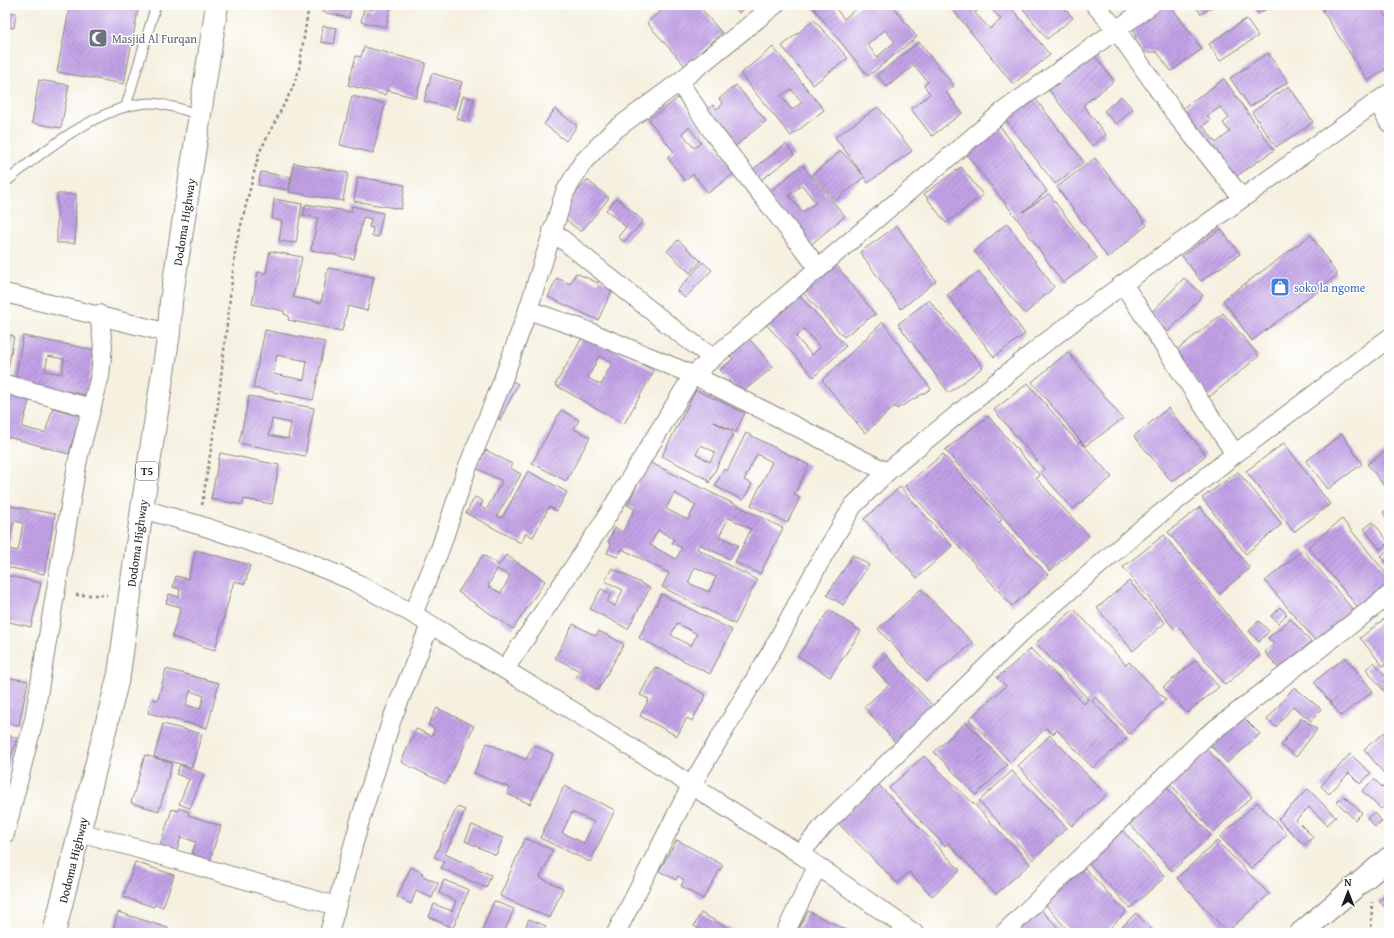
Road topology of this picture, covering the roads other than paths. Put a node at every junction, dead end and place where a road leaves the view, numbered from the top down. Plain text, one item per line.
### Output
1 (156, 5) edge
2 (217, 5) edge
3 (775, 5) edge
4 (1096, 5) edge
5 (1151, 5) edge
6 (1116, 29) junction
7 (679, 82) junction
8 (1383, 97) edge
9 (126, 106) junction
10 (201, 115) junction
11 (1389, 123) edge
12 (5, 182) edge
13 (1242, 198) junction
14 (552, 231) junction
15 (819, 269) junction
16 (1123, 284) junction
17 (5, 293) edge
18 (528, 310) junction
19 (99, 314) junction
20 (169, 333) junction
21 (1389, 338) edge
22 (713, 358) junction
23 (693, 375) junction
24 (5, 384) edge
25 (91, 408) junction
26 (1235, 454) junction
27 (887, 472) junction
28 (142, 509) junction
29 (1389, 594) edge
30 (414, 614) junction
31 (430, 625) junction
32 (505, 669) junction
33 (691, 786) junction
34 (80, 832) junction
35 (5, 834) edge
36 (800, 854) junction
37 (1389, 858) edge
38 (817, 867) junction
39 (336, 906) junction
40 (54, 933) edge
41 (329, 933) edge
42 (616, 933) edge
43 (785, 933) edge
44 (914, 933) edge
45 (1004, 933) edge
46 (1301, 933) edge

1 - 9 lane
2 - 10 main road, Dodoma Highway / T5
3 - 7 street
4 - 6 street
5 - 6 street
6 - 13 street
6 - 15 street
7 - 14 street
7 - 15 street
8 - 11 street
8 - 13 street
9 - 10 lane
9 - 12 lane
10 - 20 main road, Dodoma Highway / T5
13 - 16 street
14 - 18 street
14 - 22 street
15 - 22 street
16 - 26 street
16 - 27 street
17 - 19 street
18 - 23 street
18 - 30 street
19 - 20 street
19 - 25 street
20 - 28 main road, Dodoma Highway / T5
21 - 26 street
22 - 23 street
23 - 27 street
23 - 32 street
24 - 25 street
25 - 35 street
26 - 36 street
27 - 33 street
28 - 30 street
28 - 34 main road, Dodoma Highway / T5
29 - 45 street
30 - 31 street
31 - 32 street
31 - 39 street
32 - 33 street
33 - 36 street
33 - 42 street
34 - 39 street
34 - 40 main road, Dodoma Highway / T5
36 - 38 street
37 - 46 main road
38 - 43 street
38 - 44 street
39 - 41 street

